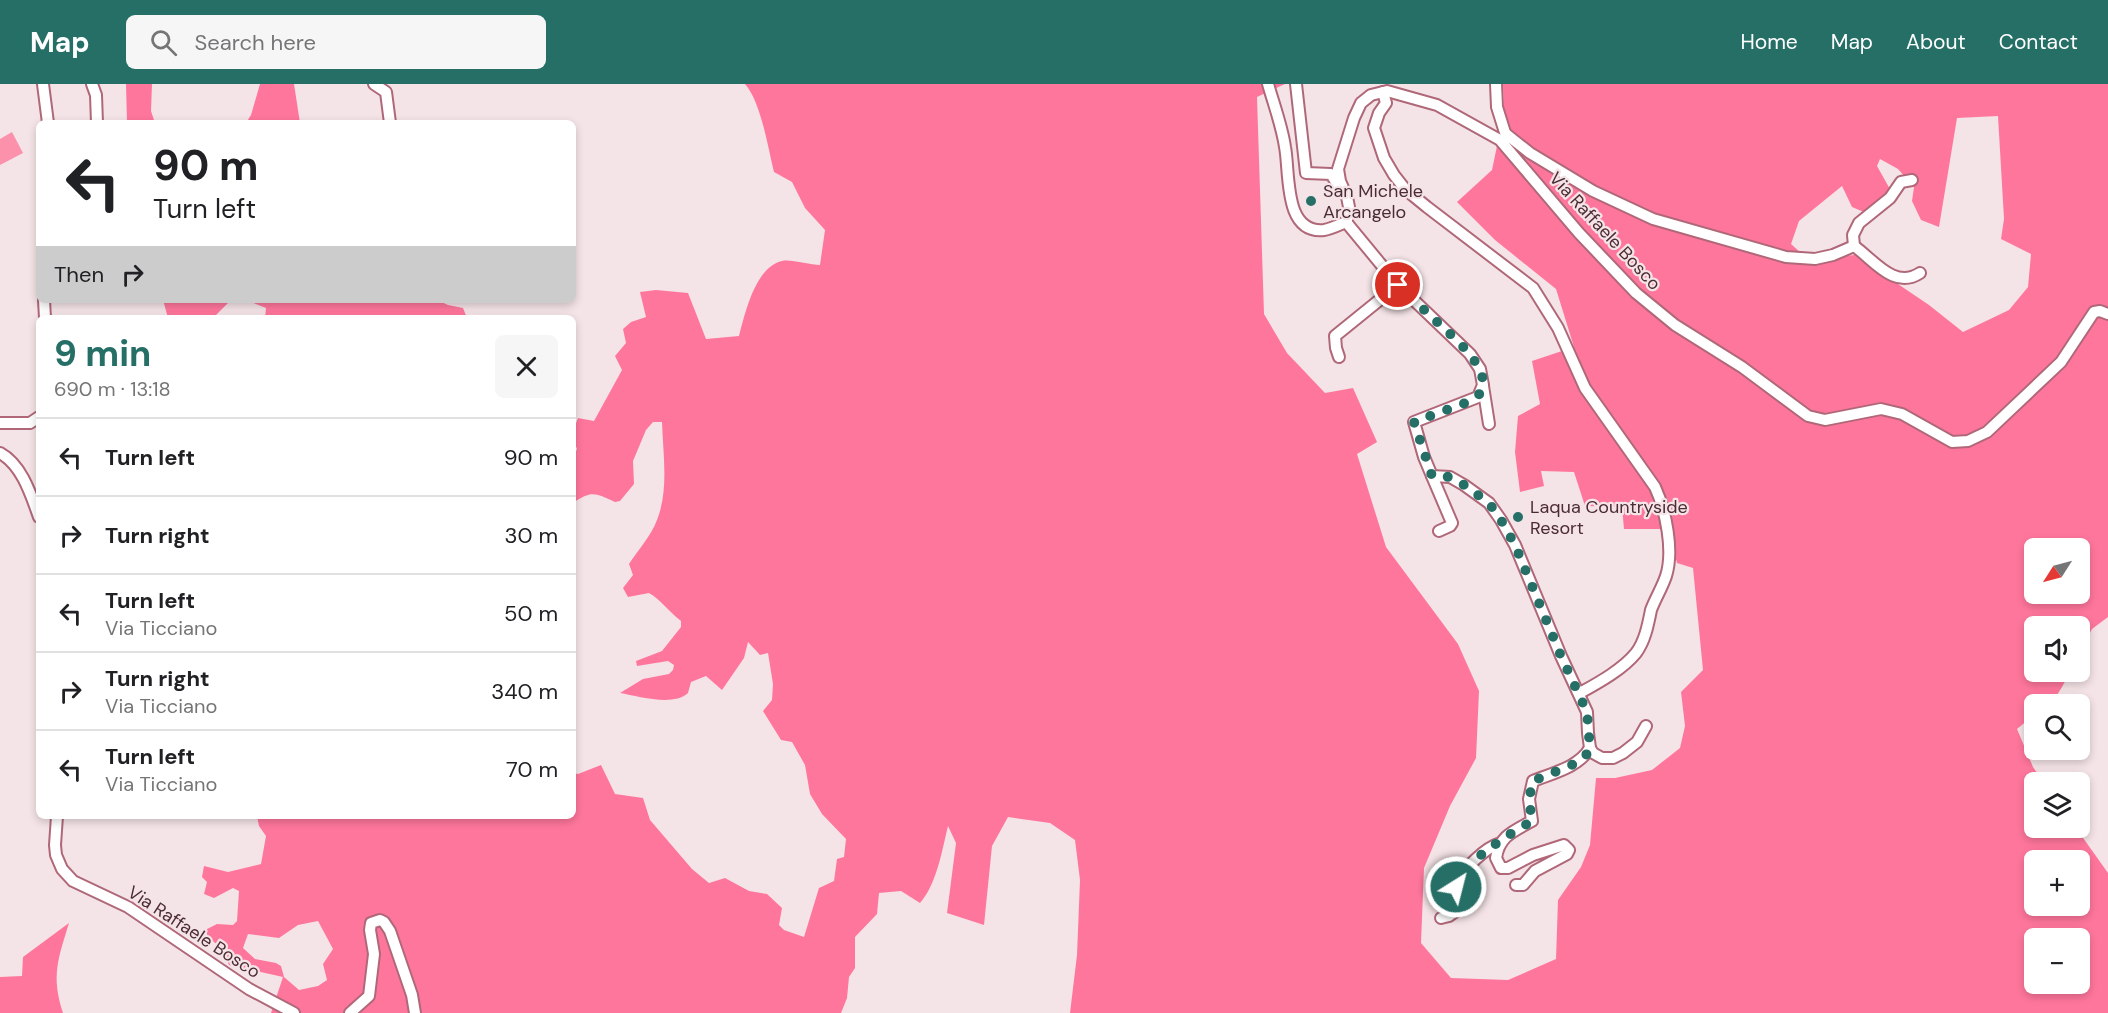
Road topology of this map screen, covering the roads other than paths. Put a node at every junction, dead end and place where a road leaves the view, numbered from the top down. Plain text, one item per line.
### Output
1 (43, 84) edge
2 (92, 84) edge
3 (375, 84) edge
4 (1268, 84) edge
5 (1296, 84) edge
6 (1496, 84) edge
7 (1383, 92) junction
8 (48, 120) edge
9 (97, 120) edge
10 (390, 120) edge
11 (1506, 134) junction
12 (1507, 147) junction
13 (1912, 180) dead end
14 (1347, 197) junction
15 (1346, 222) junction
16 (1854, 246) junction
17 (1920, 273) dead end
18 (1398, 285) junction
19 (2108, 314) edge
20 (1340, 357) dead end
21 (1483, 385) junction
22 (36, 419) edge
23 (0, 423) edge
24 (1489, 424) dead end
25 (0, 453) edge
26 (1432, 476) junction
27 (36, 509) edge
28 (1438, 531) dead end
29 (1580, 693) junction
30 (1646, 726) dead end
31 (1590, 748) junction
32 (57, 819) edge
33 (1498, 844) junction
34 (1516, 885) dead end
35 (1441, 918) dead end
36 (294, 1013) edge
37 (350, 1013) edge
38 (415, 1013) edge

1 - 8 street
2 - 9 street
3 - 10 street
4 - 15 street
5 - 14 street
6 - 11 street
7 - 12 street, Via Raffaele Bosco
7 - 14 street
7 - 29 street
11 - 12 street
11 - 16 street
12 - 19 street, Via Raffaele Bosco
13 - 16 street
14 - 15 street
15 - 18 street
16 - 17 street
18 - 20 street
18 - 21 street
21 - 24 street
21 - 26 street
22 - 23 street
25 - 27 street
26 - 28 street
26 - 29 street
29 - 31 street
30 - 31 street
31 - 33 street
32 - 36 street, Via Raffaele Bosco
33 - 34 street
33 - 35 street
37 - 38 street

